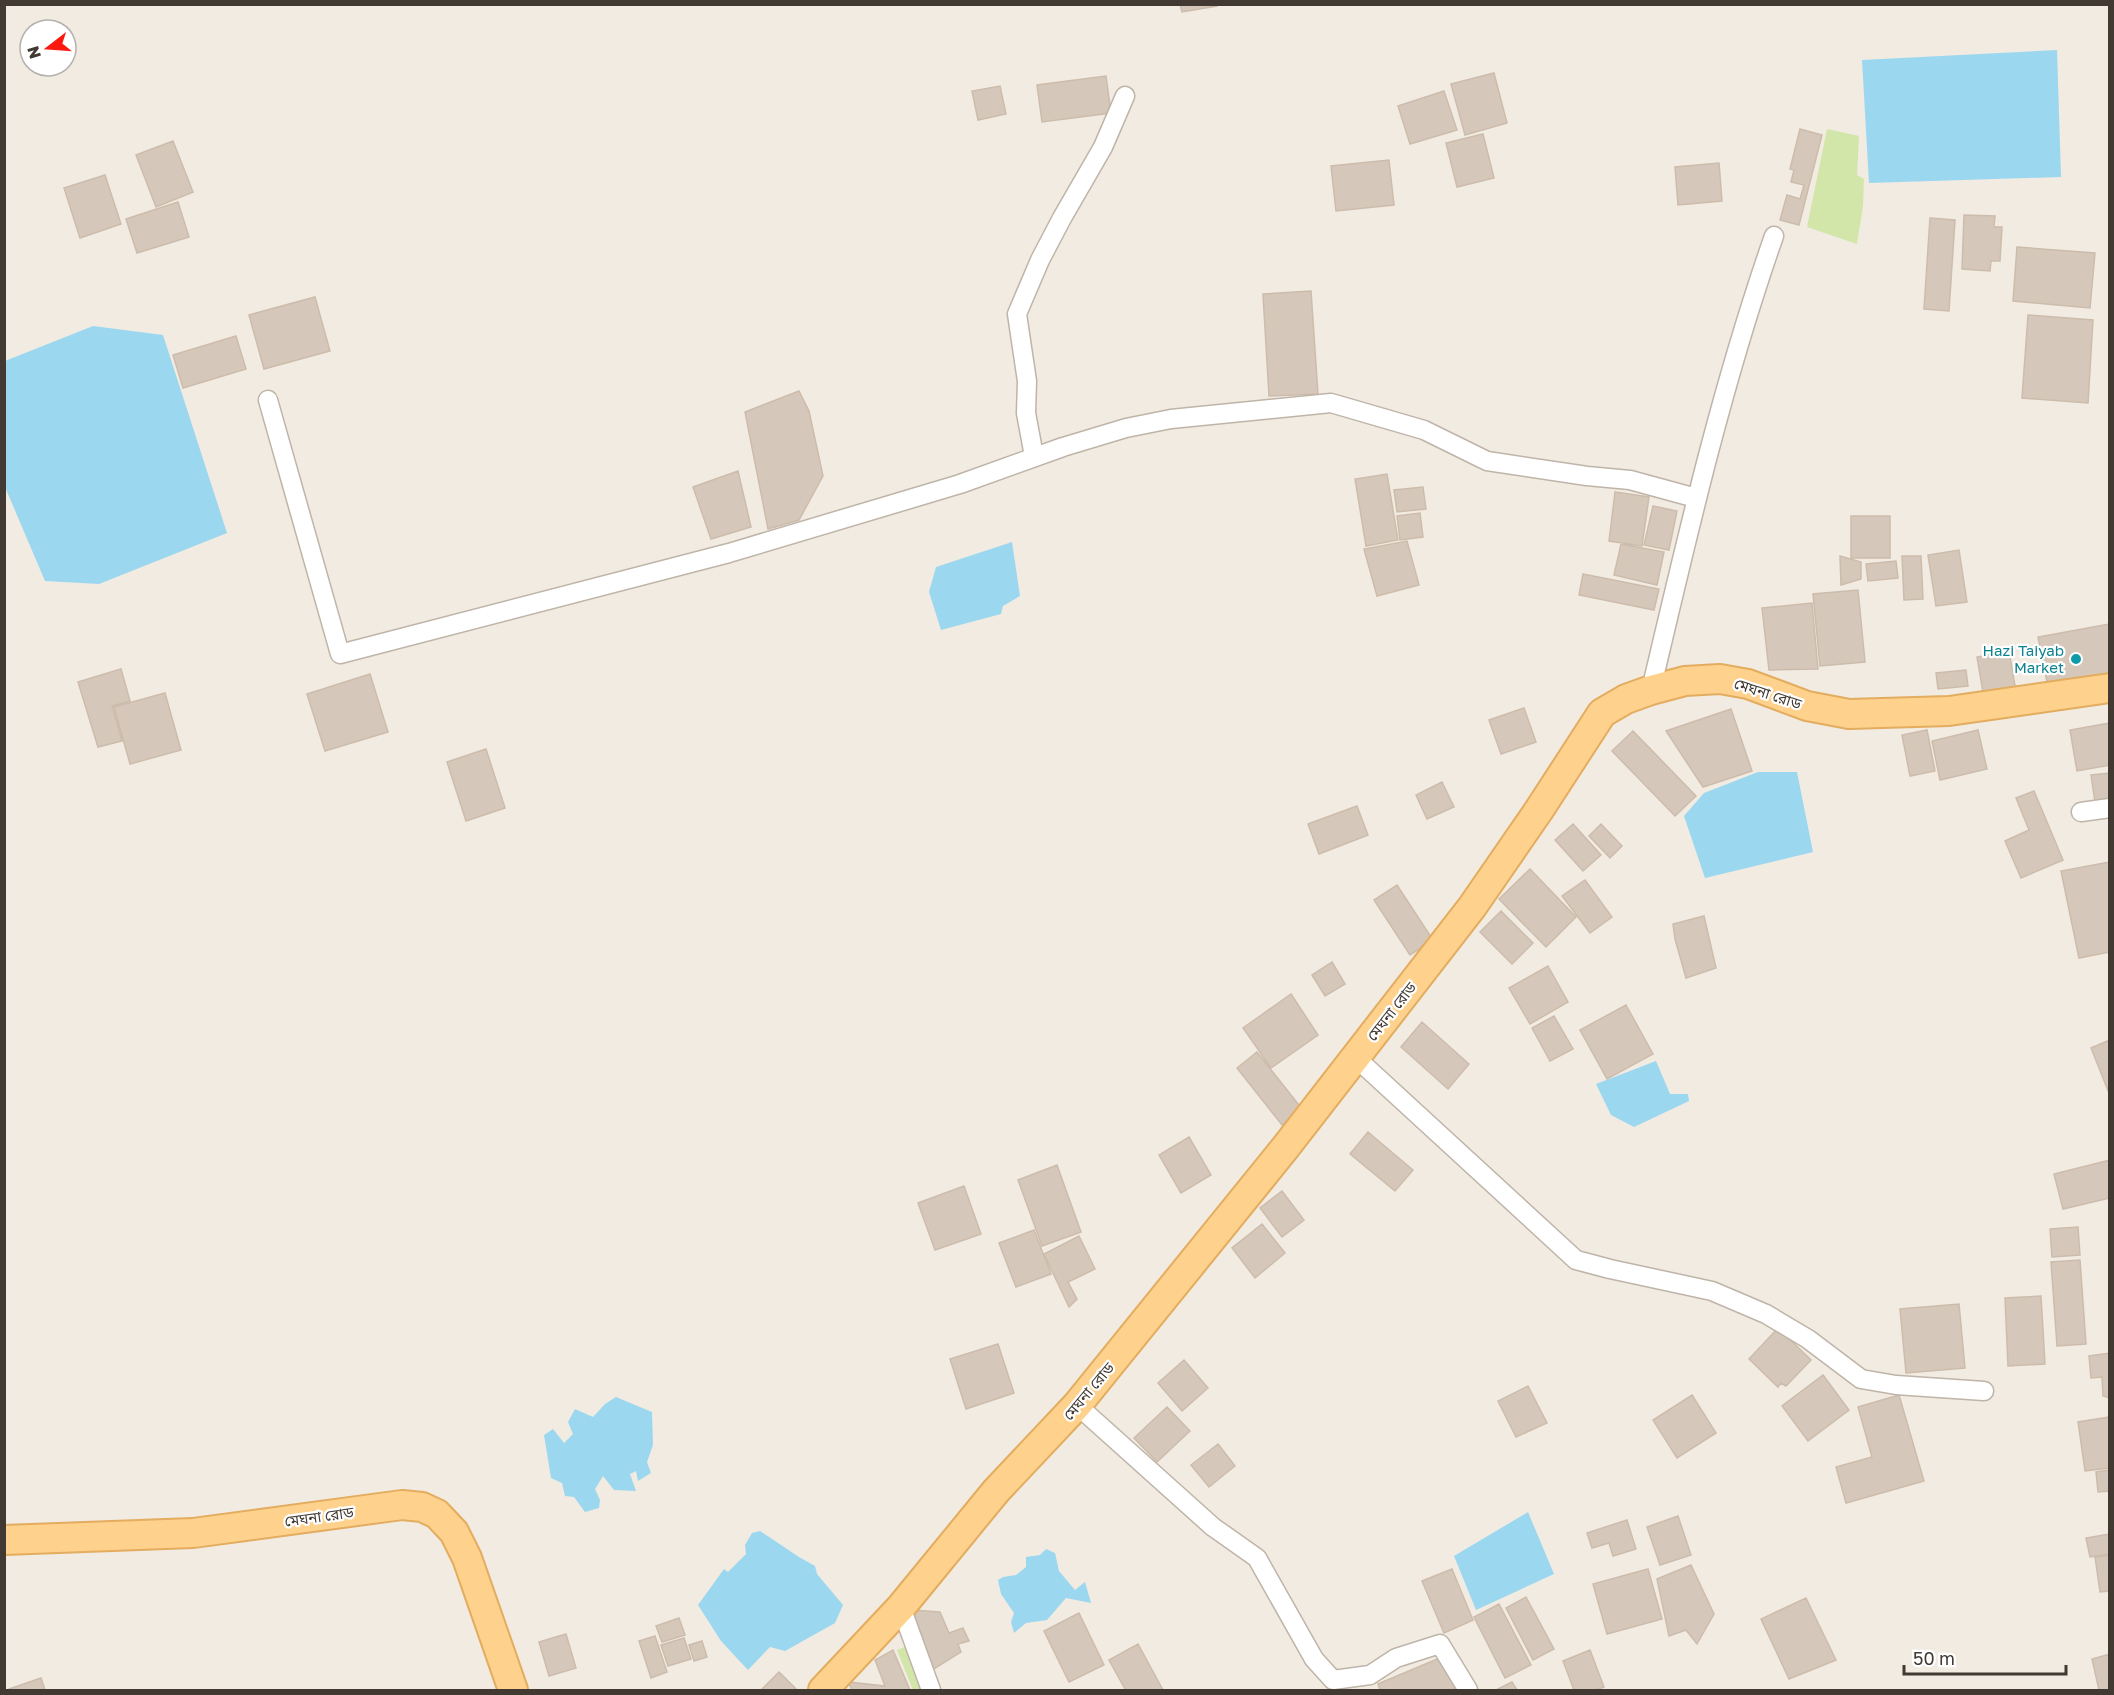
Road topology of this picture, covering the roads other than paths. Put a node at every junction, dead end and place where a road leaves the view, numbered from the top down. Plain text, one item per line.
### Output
1 (1125, 96) dead end
2 (1774, 236) dead end
3 (268, 400) dead end
4 (1034, 456) junction
5 (1696, 498) junction
6 (2109, 688) edge
7 (1650, 690) junction
8 (2109, 808) edge
9 (2081, 812) dead end
10 (1355, 1057) junction
11 (1984, 1391) dead end
12 (1077, 1405) junction
13 (4, 1540) edge
14 (901, 1607) junction
15 (513, 1690) edge
16 (823, 1690) edge
17 (931, 1690) edge
18 (1468, 1690) edge

1 - 4 street
2 - 5 street
3 - 4 street
4 - 5 street
5 - 7 street
6 - 7 main road, মেঘনা রোড
7 - 10 main road, মেঘনা রোড
8 - 9 street
10 - 11 street
10 - 12 main road, মেঘনা রোড
12 - 14 main road, মেঘনা রোড
12 - 18 street
13 - 15 main road, মেঘনা রোড
14 - 16 main road, মেঘনা রোড
14 - 17 street

